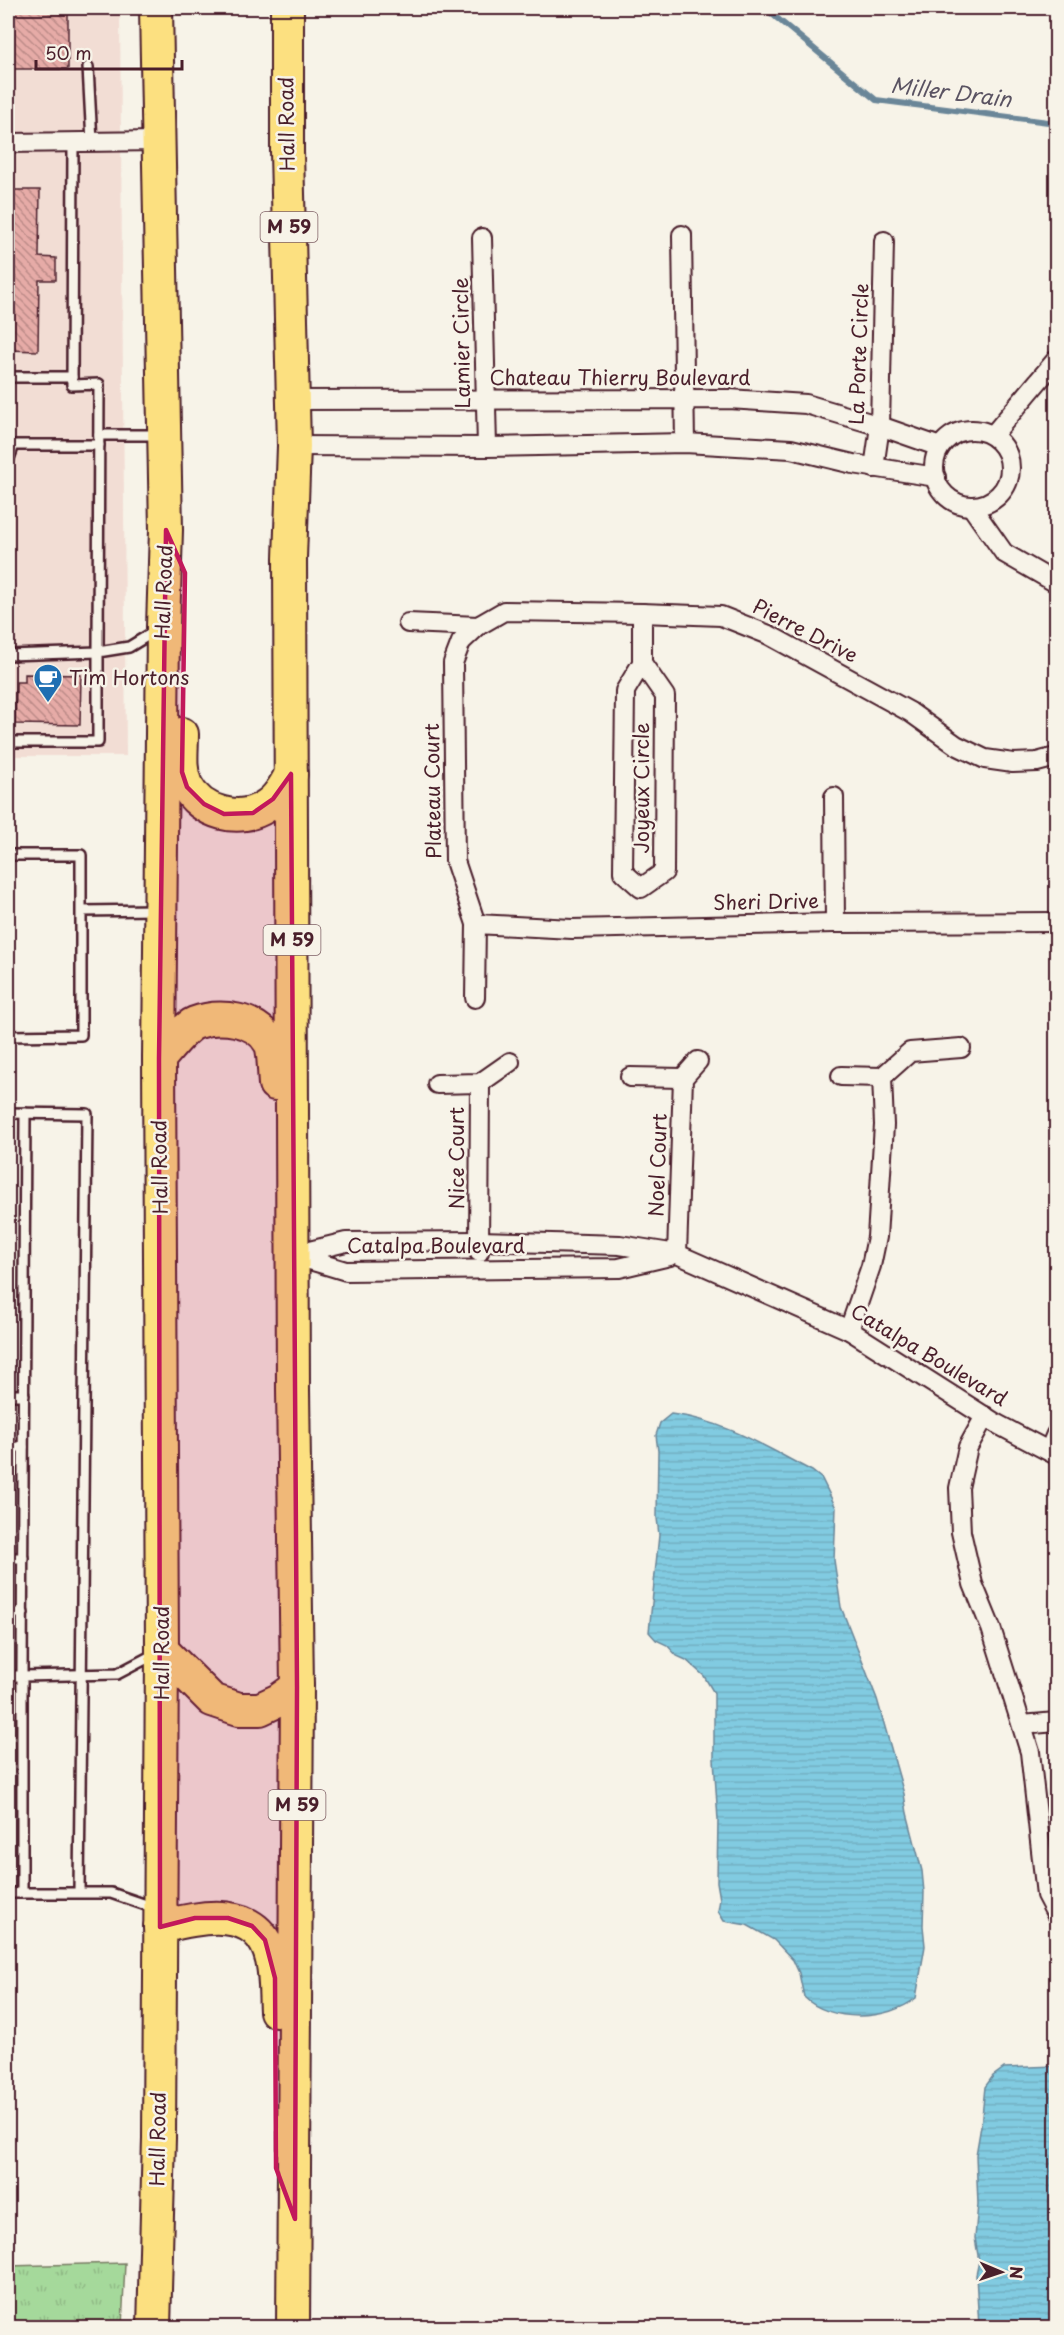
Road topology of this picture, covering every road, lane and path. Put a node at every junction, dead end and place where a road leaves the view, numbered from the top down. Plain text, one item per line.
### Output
1 (156, 8) edge
2 (286, 8) edge
3 (88, 67) dead end
4 (158, 141) junction
5 (73, 142) junction
6 (93, 142) junction
7 (8, 143) edge
8 (682, 235) dead end
9 (482, 238) dead end
10 (884, 241) dead end
11 (1056, 360) edge
12 (8, 377) edge
13 (72, 377) junction
14 (685, 399) junction
15 (294, 400) junction
16 (487, 400) junction
17 (880, 426) junction
18 (163, 435) junction
19 (993, 435) junction
20 (99, 440) junction
21 (685, 443) junction
22 (294, 446) junction
23 (487, 447) junction
24 (940, 447) junction
25 (8, 461) edge
26 (874, 468) junction
27 (936, 477) junction
28 (971, 506) junction
29 (166, 530) junction
30 (1056, 583) edge
31 (642, 612) junction
32 (408, 623) dead end
33 (478, 626) junction
34 (163, 627) junction
35 (98, 652) junction
36 (8, 655) edge
37 (642, 663) junction
38 (8, 742) edge
39 (1056, 757) edge
40 (291, 774) junction
41 (834, 797) dead end
42 (8, 855) edge
43 (160, 910) junction
44 (82, 911) junction
45 (1056, 922) edge
46 (835, 923) junction
47 (476, 924) junction
48 (475, 998) dead end
49 (8, 1036) edge
50 (961, 1048) dead end
51 (159, 1059) junction
52 (698, 1061) dead end
53 (510, 1062) dead end
54 (630, 1077) dead end
55 (841, 1077) dead end
56 (882, 1077) junction
57 (683, 1078) junction
58 (480, 1083) junction
59 (437, 1084) dead end
60 (8, 1113) edge
61 (25, 1113) junction
62 (479, 1242) junction
63 (677, 1254) junction
64 (293, 1255) junction
65 (479, 1269) junction
66 (849, 1330) junction
67 (8, 1395) edge
68 (24, 1395) junction
69 (985, 1416) junction
70 (1056, 1434) edge
71 (8, 1447) edge
72 (23, 1447) junction
73 (1053, 1453) edge
74 (8, 1558) edge
75 (23, 1558) junction
76 (8, 1613) edge
77 (23, 1613) junction
78 (162, 1650) junction
79 (81, 1675) junction
80 (8, 1676) edge
81 (22, 1676) junction
82 (297, 1687) junction
83 (1056, 1722) edge
84 (1022, 1725) junction
85 (8, 1893) edge
86 (22, 1893) junction
87 (80, 1893) junction
88 (1056, 1914) edge
89 (160, 1918) junction
90 (295, 2219) junction
91 (154, 2328) edge
92 (293, 2328) edge

1 - 4 highway, Hall Road
2 - 15 highway, Hall Road / M 59
3 - 6 lane
4 - 6 street
4 - 18 highway, Hall Road
5 - 6 street
5 - 7 street
5 - 13 lane
8 - 14 street
9 - 16 street, Lamier Circle
10 - 17 street, La Porte Circle
11 - 19 street
12 - 13 lane
13 - 20 lane
14 - 16 street, Chateau Thierry Boulevard
14 - 17 street, Chateau Thierry Boulevard
14 - 21 street
15 - 16 street, Chateau Thierry Boulevard
15 - 22 highway, Hall Road / M 59
16 - 23 street, Lamier Circle
17 - 24 street, Chateau Thierry Boulevard
17 - 26 street, La Porte Circle
18 - 20 lane
18 - 29 highway, Hall Road
19 - 24 street
19 - 28 street
20 - 25 lane
20 - 35 lane
21 - 23 street
21 - 26 street
22 - 23 street
22 - 40 highway, Hall Road / M 59
24 - 27 street
26 - 27 street
27 - 28 street
28 - 30 street
29 - 34 highway, Hall Road
29 - 40 highway
31 - 33 street, Pierre Drive
31 - 37 street
31 - 39 street, Pierre Drive
32 - 33 street
33 - 47 street, Plateau Court
34 - 35 lane
34 - 43 highway, Hall Road
35 - 36 lane
35 - 38 lane
37 - 37 street, Joyeux Circle
40 - 64 highway, Hall Road / M 59
41 - 46 street
42 - 44 lane
43 - 44 lane
43 - 51 highway, Hall Road
44 - 49 lane
45 - 46 street, Sheri Drive
46 - 47 street, Sheri Drive
47 - 48 street, Plateau Court
50 - 56 street
51 - 64 highway
51 - 78 highway, Hall Road
52 - 57 street
53 - 58 street, Nice Court
54 - 57 street
55 - 56 street
56 - 66 street
57 - 63 street, Noel Court
58 - 59 street, Nice Court
58 - 62 street, Nice Court
60 - 61 lane
61 - 68 lane
61 - 79 lane
62 - 63 street, Catalpa Boulevard
62 - 64 street, Catalpa Boulevard
62 - 65 street, Nice Court
63 - 65 street, Catalpa Boulevard
63 - 66 street, Catalpa Boulevard
64 - 65 street, Catalpa Boulevard
64 - 82 highway, Hall Road / M 59
66 - 69 street, Catalpa Boulevard
67 - 68 lane
68 - 72 lane
69 - 73 street, Catalpa Boulevard
69 - 84 street
70 - 73 street
71 - 72 lane
72 - 75 lane
74 - 75 lane
75 - 77 lane
76 - 77 lane
77 - 81 lane
78 - 79 lane
78 - 82 highway
78 - 89 highway, Hall Road
79 - 81 lane
79 - 87 lane
80 - 81 lane
81 - 86 lane
82 - 90 highway, Hall Road / M 59
83 - 84 street
84 - 88 street
85 - 86 lane
86 - 87 lane
87 - 89 lane
89 - 90 highway
89 - 91 highway, Hall Road
90 - 92 highway, Hall Road / M 59

